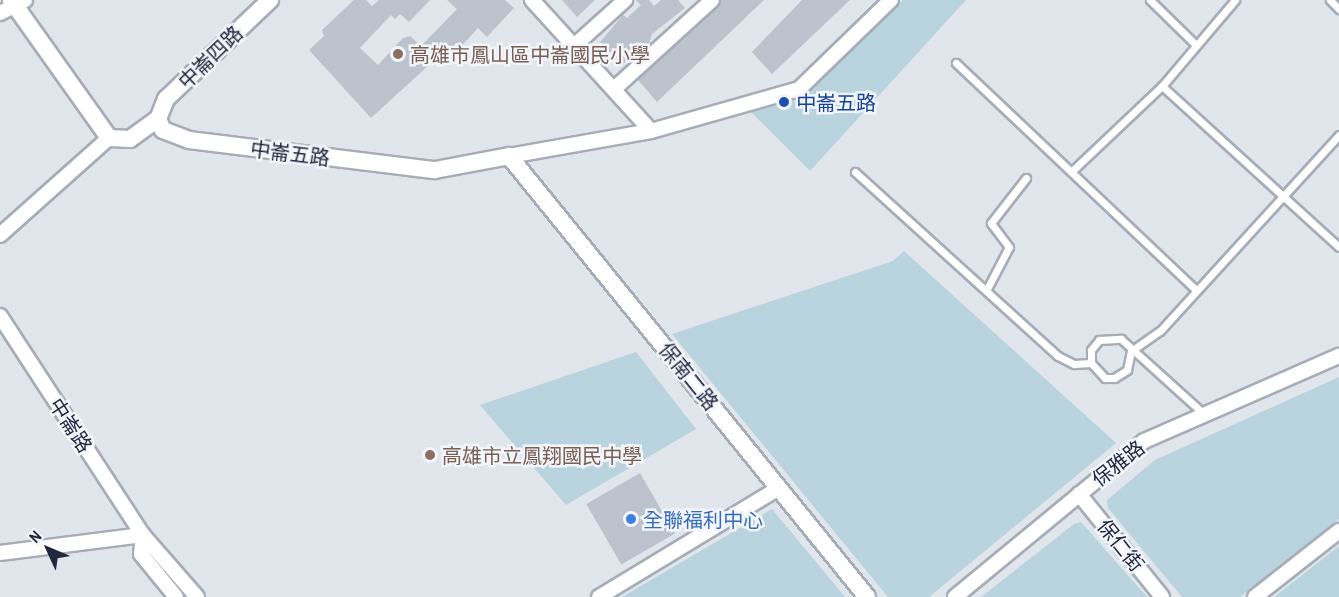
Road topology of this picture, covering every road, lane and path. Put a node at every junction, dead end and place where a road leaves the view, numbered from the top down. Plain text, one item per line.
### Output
1 (270, 0) edge
2 (532, 0) edge
3 (625, 0) edge
4 (712, 0) edge
5 (891, 0) edge
6 (1150, 0) edge
7 (1235, 0) edge
8 (1330, 0) edge
9 (13, 4) edge
10 (1339, 9) edge
11 (1195, 44) junction
12 (574, 46) junction
13 (956, 63) dead end
14 (1162, 86) junction
15 (614, 89) junction
16 (158, 119) junction
17 (651, 130) junction
18 (1339, 135) edge
19 (109, 138) junction
20 (509, 156) junction
21 (1072, 171) junction
22 (855, 172) dead end
23 (1026, 178) dead end
24 (1285, 199) junction
25 (0, 235) edge
26 (1339, 247) edge
27 (987, 289) junction
28 (1196, 290) junction
29 (0, 316) edge
30 (1131, 351) junction
31 (1339, 356) edge
32 (1091, 363) junction
33 (1204, 414) junction
34 (779, 488) junction
35 (1079, 494) junction
36 (1339, 531) edge
37 (143, 535) junction
38 (0, 553) edge
39 (176, 597) edge
40 (197, 597) edge
41 (599, 597) edge
42 (867, 597) edge
43 (955, 597) edge
44 (1162, 597) edge
45 (1255, 597) edge

1 - 16 street, 中崙四路
2 - 12 street
3 - 12 street
4 - 15 street
5 - 17 street, 中崙五路
6 - 11 lane
7 - 11 lane
8 - 10 lane
9 - 19 street
11 - 14 lane
12 - 15 street
13 - 21 lane
14 - 21 lane
14 - 24 lane
15 - 17 street
16 - 19 street
16 - 20 street, 中崙五路
17 - 20 street, 中崙五路
18 - 24 lane
19 - 25 street
20 - 34 street, 保南二路
21 - 28 lane
22 - 27 lane
23 - 27 lane
24 - 26 lane
24 - 28 lane
27 - 32 lane
28 - 30 lane
29 - 37 street, 中崙路
30 - 32 lane
30 - 32 lane
30 - 33 lane
31 - 33 street, 保雅路
33 - 35 street, 保雅路
34 - 41 street
34 - 42 street, 保南二路
35 - 43 street, 保雅路
35 - 44 street, 保仁街
36 - 45 street
37 - 38 street
37 - 39 street
37 - 40 street, 中崙路

